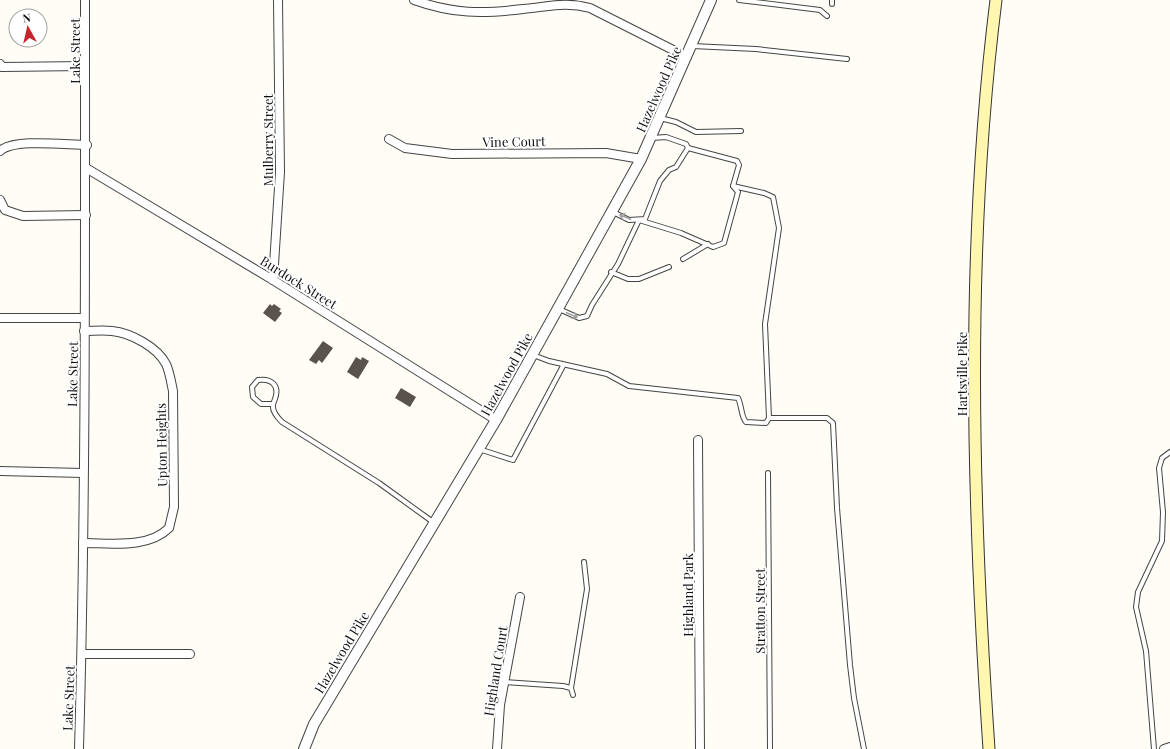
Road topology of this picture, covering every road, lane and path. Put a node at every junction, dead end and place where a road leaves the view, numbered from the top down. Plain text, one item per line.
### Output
1 (85, 0) edge
2 (278, 0) edge
3 (414, 0) edge
4 (711, 0) edge
5 (739, 0) edge
6 (996, 0) edge
7 (554, 2) edge
8 (827, 16) dead end
9 (692, 46) junction
10 (687, 57) junction
11 (847, 59) dead end
12 (0, 64) edge
13 (85, 66) junction
14 (660, 118) junction
15 (741, 131) dead end
16 (651, 138) junction
17 (389, 139) dead end
18 (86, 145) junction
19 (688, 148) junction
20 (0, 150) edge
21 (641, 159) junction
22 (86, 168) junction
23 (733, 186) junction
24 (0, 200) edge
25 (611, 211) junction
26 (86, 215) junction
27 (639, 220) junction
28 (708, 244) junction
29 (683, 259) dead end
30 (669, 267) dead end
31 (611, 272) junction
32 (273, 280) junction
33 (557, 308) junction
34 (0, 318) edge
35 (84, 318) junction
36 (84, 331) junction
37 (532, 355) junction
38 (562, 364) junction
39 (273, 404) junction
40 (769, 418) junction
41 (496, 420) junction
42 (698, 440) dead end
43 (478, 449) junction
44 (1170, 452) edge
45 (0, 471) edge
46 (83, 473) junction
47 (768, 473) dead end
48 (434, 523) junction
49 (83, 543) junction
50 (584, 562) dead end
51 (520, 597) dead end
52 (82, 654) junction
53 (190, 654) dead end
54 (504, 682) junction
55 (570, 688) junction
56 (573, 695) dead end
57 (1170, 747) edge
58 (79, 749) edge
59 (304, 749) edge
60 (497, 749) edge
61 (700, 749) edge
62 (770, 749) edge
63 (864, 749) edge
64 (989, 749) edge
65 (1154, 749) edge
66 (1164, 749) edge

1 - 13 street, Lake Street
2 - 32 street, Mulberry Street
3 - 7 street
4 - 9 street, Hazelwood Pike
5 - 8 lane
6 - 64 main road, Hartsville Pike
7 - 10 street
9 - 10 street, Hazelwood Pike
9 - 11 lane
10 - 14 street, Hazelwood Pike
12 - 13 street
13 - 18 street, Lake Street
14 - 15 lane
14 - 16 street, Hazelwood Pike
16 - 19 lane
16 - 21 street, Hazelwood Pike
17 - 21 street, Vine Court
18 - 20 street
18 - 22 street, Lake Street
19 - 23 lane
19 - 27 lane
21 - 25 street, Hazelwood Pike
22 - 26 street, Lake Street
22 - 32 street, Burdock Street
23 - 28 lane
23 - 40 lane
24 - 26 street
27 -> 25 lane
25 - 33 street, Hazelwood Pike
26 - 35 street, Lake Street
27 - 28 lane
27 - 31 lane
28 - 29 lane
30 - 31 lane
33 -> 31 lane
32 - 41 street, Burdock Street
33 - 37 street, Hazelwood Pike
34 - 35 street
35 - 36 street, Lake Street
36 - 46 street, Lake Street
36 - 49 street, Upton Heights
37 - 38 lane
37 - 41 street, Hazelwood Pike
38 - 40 lane
38 - 43 lane
39 - 39 lane
39 - 48 lane
40 - 63 lane
41 - 43 street, Hazelwood Pike
42 - 61 street, Highland Park
43 - 48 street, Hazelwood Pike
44 - 65 lane
45 - 46 street
46 - 49 street, Lake Street
47 - 62 lane, Stratton Street
48 - 59 street, Hazelwood Pike
49 - 52 street, Lake Street
50 - 55 lane
51 - 54 street, Highland Court
52 - 53 street
52 - 58 street, Lake Street
54 - 55 lane
54 - 60 street, Highland Court
55 - 56 lane
57 - 66 street

